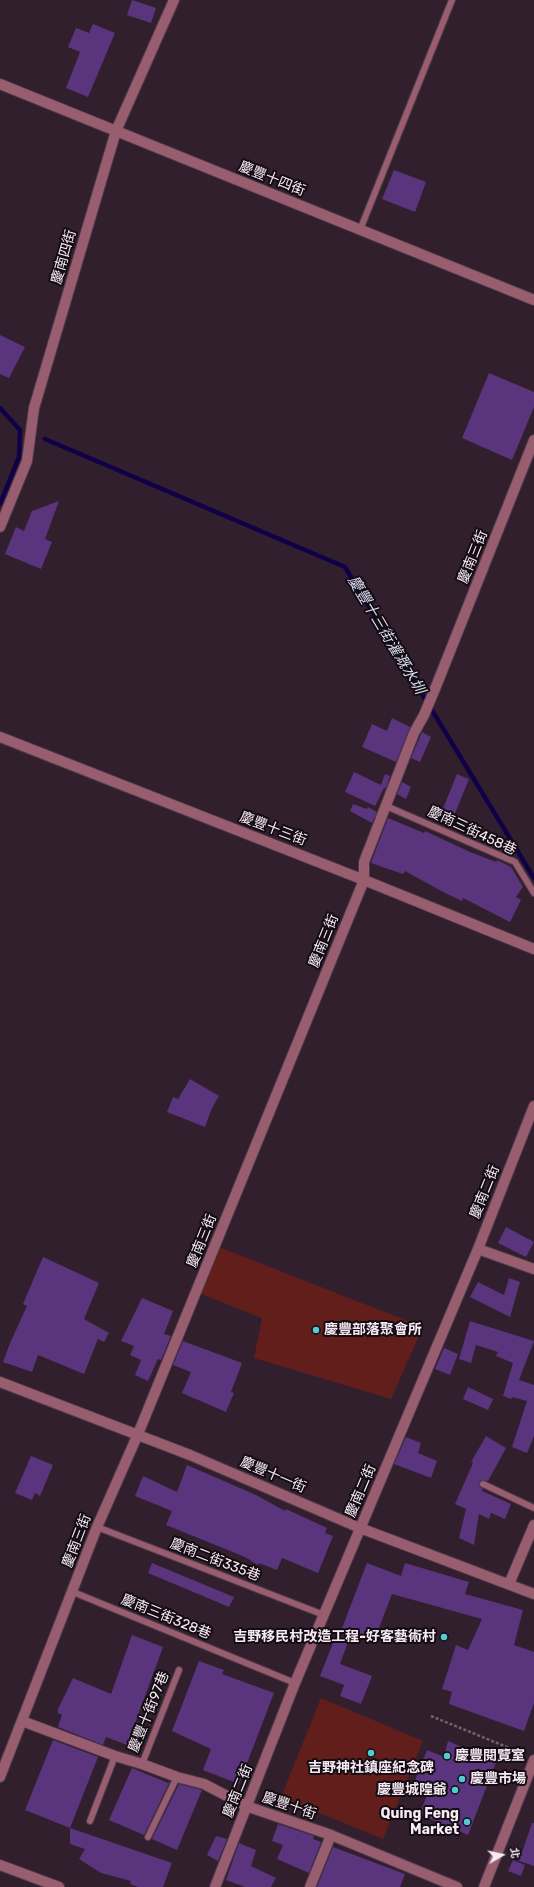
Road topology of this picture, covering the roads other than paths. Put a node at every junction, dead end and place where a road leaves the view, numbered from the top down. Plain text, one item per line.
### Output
1 (174, 0) edge
2 (452, 0) edge
3 (0, 84) edge
4 (116, 131) junction
5 (360, 230) junction
6 (534, 300) edge
7 (534, 440) edge
8 (0, 526) edge
9 (0, 738) edge
10 (386, 806) junction
11 (364, 880) junction
12 (534, 893) edge
13 (534, 949) edge
14 (534, 1106) edge
15 (478, 1249) junction
16 (534, 1269) edge
17 (0, 1382) edge
18 (138, 1434) junction
19 (483, 1484) dead end
20 (534, 1508) edge
21 (534, 1525) edge
22 (97, 1527) junction
23 (360, 1528) junction
24 (509, 1584) junction
25 (73, 1592) junction
26 (534, 1594) edge
27 (324, 1615) junction
28 (179, 1670) dead end
29 (295, 1683) junction
30 (22, 1721) junction
31 (115, 1756) junction
32 (531, 1758) edge
33 (142, 1764) junction
34 (177, 1777) junction
35 (0, 1778) edge
36 (246, 1806) junction
37 (90, 1821) dead end
38 (331, 1835) junction
39 (148, 1837) dead end
40 (0, 1865) edge
41 (59, 1887) edge
42 (215, 1887) edge
43 (310, 1887) edge
44 (457, 1887) edge
45 (484, 1887) edge

1 - 4 street, 慶南四街
2 - 5 lane
3 - 4 street, 慶豐十四街
4 - 5 street, 慶豐十四街
4 - 8 street, 慶南四街
5 - 6 street, 慶豐十四街
7 - 10 street, 慶南三街
9 - 11 street, 慶豐十三街
10 - 11 street, 慶南三街
10 - 12 lane, 慶南三街458巷
11 - 13 street, 慶豐十三街
11 - 18 street, 慶南三街
14 - 15 street, 慶南二街
15 - 16 street
15 - 23 street, 慶南二街
17 - 18 street, 慶豐十一街
18 - 22 street, 慶南三街
18 - 23 street, 慶豐十一街
19 - 20 lane
21 - 24 street
22 - 25 street, 慶南三街
22 - 27 lane, 慶南二街335巷
23 - 24 street, 慶豐十一街
23 - 27 street, 慶南二街
24 - 26 street, 慶豐十一街
25 - 29 lane, 慶南三街328巷
25 - 30 street, 慶南三街
27 - 29 street, 慶南二街
28 - 33 lane, 慶豐十街97巷
29 - 36 street, 慶南二街
30 - 31 street, 慶豐十街
30 - 35 street, 慶南三街
31 - 33 street, 慶豐十街
31 - 37 lane
32 - 45 street
33 - 34 street, 慶豐十街
34 - 36 street, 慶豐十街
34 - 39 lane
36 - 38 street, 慶豐十街
36 - 42 street, 慶南二街
38 - 43 street
38 - 44 street, 慶豐十街
40 - 41 street

